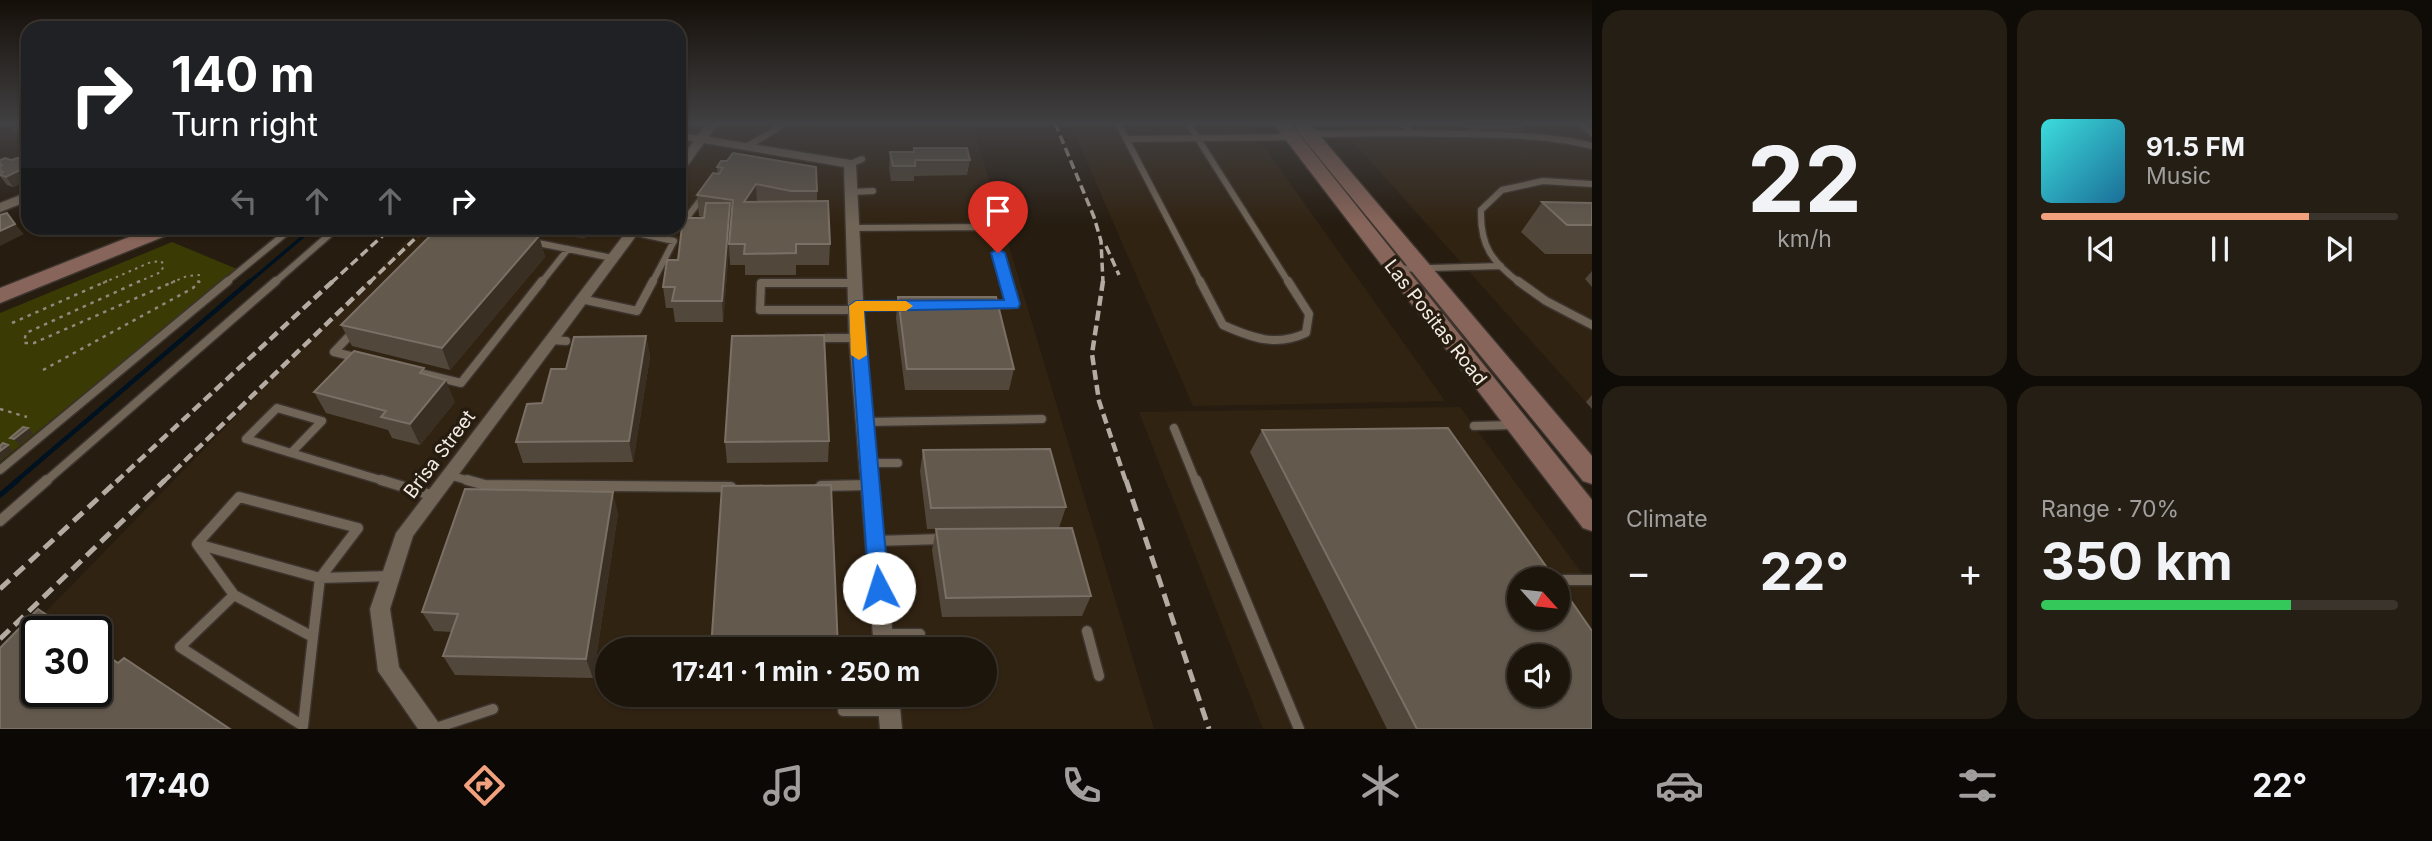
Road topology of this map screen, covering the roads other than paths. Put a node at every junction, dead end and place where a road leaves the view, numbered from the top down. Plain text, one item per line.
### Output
1 (793, 157) edge
2 (1135, 157) edge
3 (1210, 157) edge
4 (1315, 157) edge
5 (1320, 157) edge
6 (1592, 184) edge
7 (709, 188) edge
8 (851, 191) junction
9 (873, 191) dead end
10 (21, 199) edge
11 (0, 208) edge
12 (686, 217) edge
13 (852, 229) junction
14 (115, 235) edge
15 (151, 235) edge
16 (284, 235) edge
17 (330, 235) edge
18 (629, 235) edge
19 (652, 235) edge
20 (527, 241) edge
21 (568, 250) junction
22 (612, 258) junction
23 (1501, 266) junction
24 (1420, 268) junction
25 (1395, 269) junction
26 (0, 281) edge
27 (855, 283) junction
28 (0, 296) edge
29 (582, 299) junction
30 (985, 305) edge
31 (920, 306) edge
32 (856, 308) junction
33 (362, 323) edge
34 (1592, 326) edge
35 (827, 338) edge
36 (857, 338) junction
37 (372, 362) edge
38 (410, 371) edge
39 (1042, 419) dead end
40 (865, 422) junction
41 (1517, 425) junction
42 (1474, 426) dead end
43 (1174, 428) dead end
44 (291, 453) junction
45 (868, 463) junction
46 (898, 463) dead end
47 (0, 470) edge
48 (1592, 474) edge
49 (449, 475) junction
50 (870, 485) junction
51 (814, 486) edge
52 (745, 487) edge
53 (433, 496) junction
54 (1592, 520) edge
55 (0, 522) edge
56 (955, 539) edge
57 (875, 541) junction
58 (197, 544) junction
59 (391, 576) junction
60 (320, 578) junction
61 (1570, 580) edge
62 (1592, 580) edge
63 (234, 595) junction
64 (1087, 631) dead end
65 (920, 634) dead end
66 (883, 637) edge
67 (906, 637) edge
68 (314, 638) junction
69 (1099, 676) dead end
70 (494, 709) dead end
71 (843, 711) dead end
72 (889, 712) edge
73 (432, 729) edge
74 (1299, 729) edge

1 - 8 street
2 - 3 lane
4 - 25 main road, Las Positas Road
5 - 24 main road, Las Positas Road
6 - 23 lane
7 - 12 lane
8 - 9 lane
8 - 13 street
10 - 11 street
13 - 27 street
13 - 30 lane
14 - 26 main road
15 - 28 main road
16 - 47 lane
17 - 55 lane
18 - 22 street, Brisa Street
19 - 29 lane
20 - 21 lane
21 - 22 lane
21 - 38 lane
22 - 29 street, Brisa Street
23 - 24 lane
23 - 34 lane
24 - 25 lane
24 - 48 main road, Las Positas Road
25 - 41 main road, Las Positas Road
27 - 32 street
27 - 32 lane
29 - 49 street, Brisa Street
31 - 32 lane
32 - 36 street
33 - 37 lane
35 - 36 lane
36 - 40 street
39 - 40 lane
40 - 45 street
41 - 42 lane
41 - 54 main road, Las Positas Road
43 - 74 lane
44 - 44 lane
44 - 53 lane
45 - 46 lane
45 - 50 street
49 - 52 lane
49 - 53 street, Brisa Street
50 - 51 lane
50 - 57 street
53 - 59 street, Brisa Street
56 - 57 lane
57 - 66 street
58 - 60 lane
58 - 60 lane
58 - 63 lane
59 - 60 lane
59 - 73 street, Brisa Street
60 - 68 lane
61 - 62 lane
63 - 68 lane
63 - 68 lane
64 - 69 lane
65 - 67 lane
70 - 73 lane
71 - 72 lane

